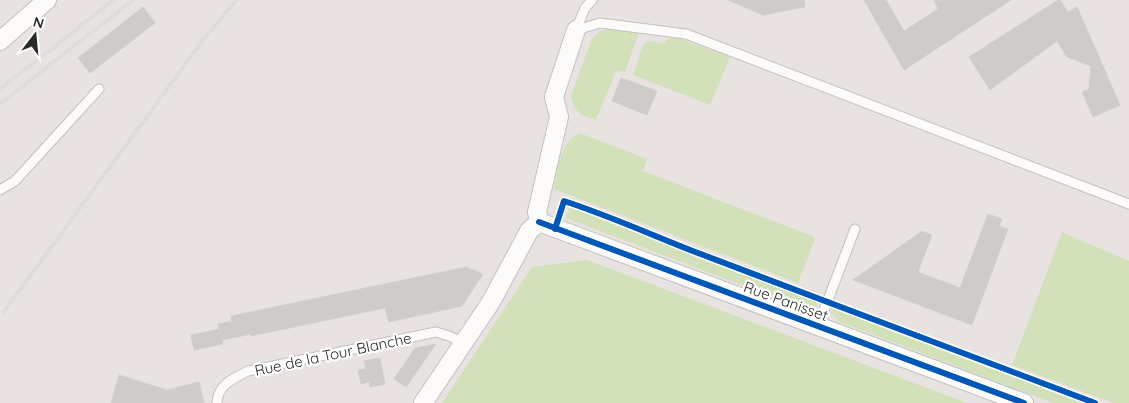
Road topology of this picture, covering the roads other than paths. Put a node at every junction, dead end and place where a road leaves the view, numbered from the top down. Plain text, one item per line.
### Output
1 (48, 0) edge
2 (592, 0) edge
3 (576, 30) junction
4 (0, 41) edge
5 (99, 89) dead end
6 (0, 190) edge
7 (1129, 204) edge
8 (539, 222) junction
9 (855, 229) dead end
10 (818, 326) junction
11 (464, 343) junction
12 (217, 403) edge
13 (423, 403) edge
14 (1024, 403) edge

1 - 4 street
2 - 3 lane
3 - 7 lane
3 - 8 street
5 - 6 lane
8 - 10 street, Rue Panisset
8 - 11 street
9 - 10 lane
10 - 14 street, Rue Panisset
11 - 12 lane, Rue de la Tour Blanche
11 - 13 street

